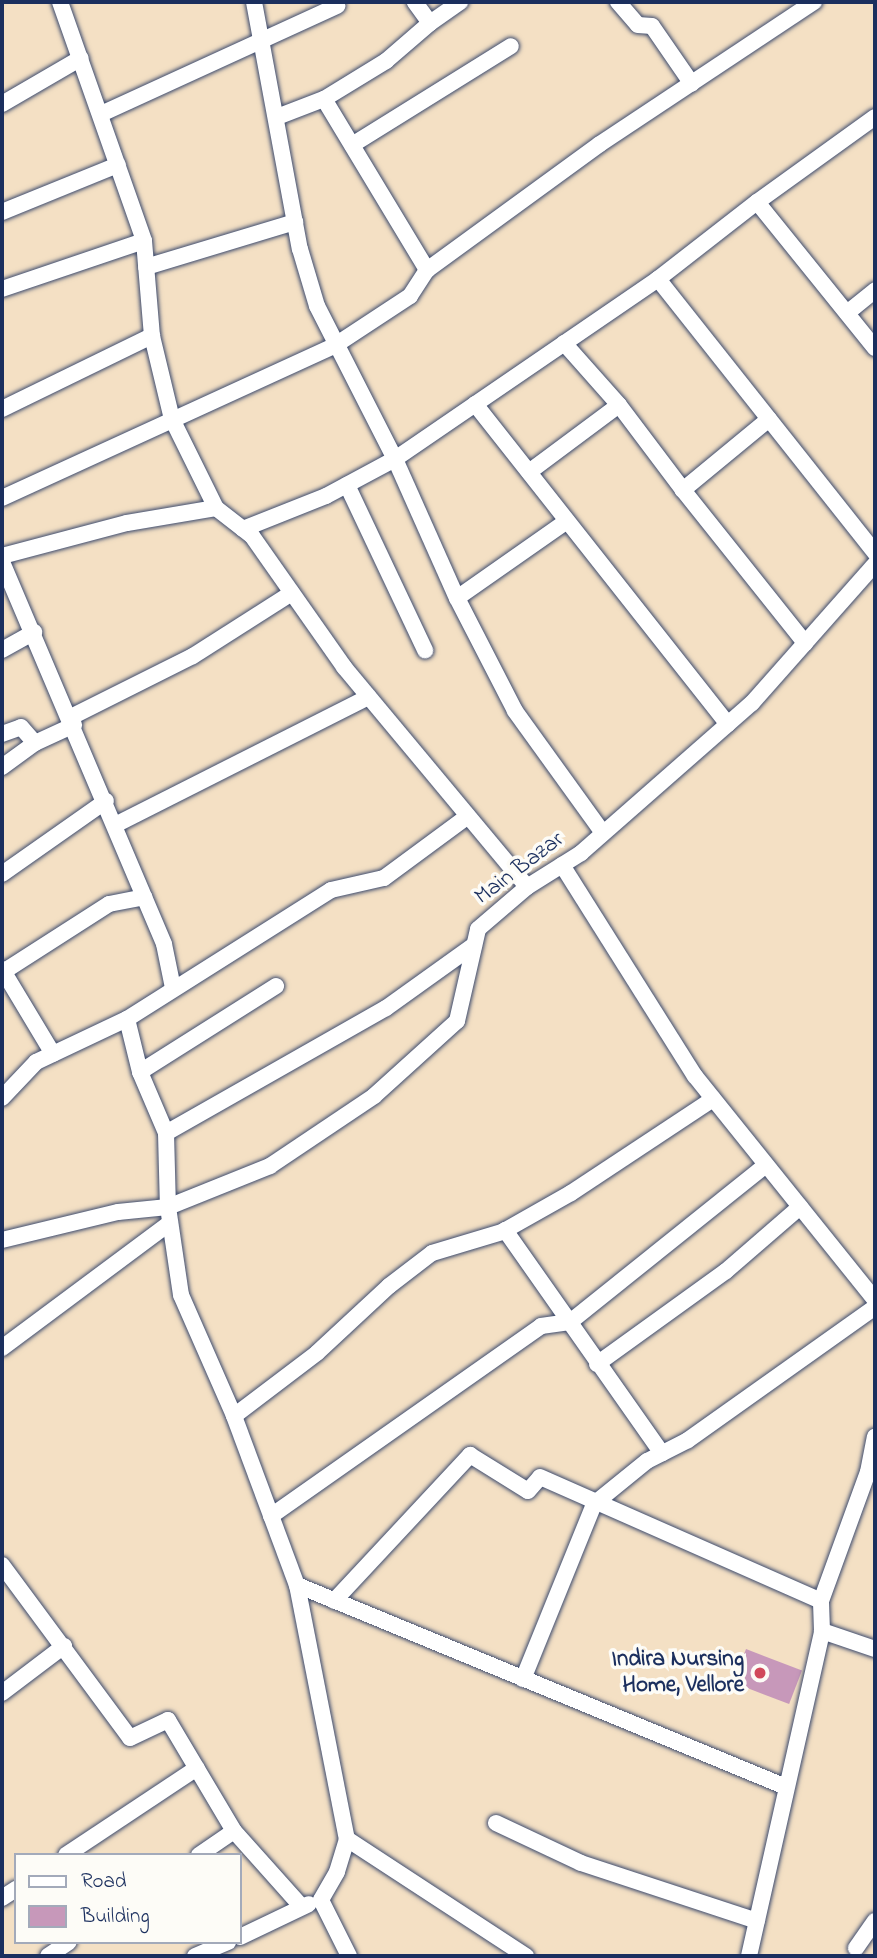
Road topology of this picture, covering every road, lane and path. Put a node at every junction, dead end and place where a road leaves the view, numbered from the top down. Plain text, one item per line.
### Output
1 (60, 2) edge
2 (254, 2) edge
3 (415, 2) edge
4 (460, 2) edge
5 (618, 2) edge
6 (814, 2) edge
7 (337, 6) dead end
8 (430, 23) junction
9 (263, 38) junction
10 (511, 46) dead end
11 (81, 58) junction
12 (692, 84) junction
13 (324, 99) junction
14 (2, 103) edge
15 (101, 114) junction
16 (277, 117) junction
17 (875, 117) edge
18 (352, 145) junction
19 (118, 165) junction
20 (757, 202) junction
21 (2, 212) edge
22 (295, 222) junction
23 (144, 241) junction
24 (146, 267) junction
25 (427, 270) junction
26 (657, 278) junction
27 (2, 289) edge
28 (875, 290) edge
29 (847, 313) junction
30 (152, 336) junction
31 (564, 343) junction
32 (334, 346) junction
33 (875, 348) edge
34 (475, 404) junction
35 (619, 405) junction
36 (2, 409) edge
37 (172, 419) junction
38 (769, 419) junction
39 (395, 459) junction
40 (529, 472) junction
41 (346, 485) junction
42 (683, 490) junction
43 (2, 498) edge
44 (216, 508) junction
45 (567, 520) junction
46 (243, 529) junction
47 (875, 553) edge
48 (2, 556) edge
49 (2, 562) edge
50 (875, 564) edge
51 (292, 593) junction
52 (457, 598) junction
53 (34, 632) junction
54 (805, 643) junction
55 (2, 650) edge
56 (425, 650) dead end
57 (368, 696) junction
58 (72, 721) junction
59 (728, 724) junction
60 (2, 734) edge
61 (35, 743) junction
62 (2, 767) edge
63 (106, 801) junction
64 (467, 817) junction
65 (115, 825) junction
66 (603, 833) junction
67 (562, 865) junction
68 (2, 874) edge
69 (527, 887) junction
70 (144, 897) junction
71 (474, 945) junction
72 (3, 971) edge
73 (276, 986) dead end
74 (173, 988) junction
75 (127, 1019) junction
76 (53, 1054) junction
77 (140, 1072) junction
78 (2, 1098) edge
79 (713, 1099) junction
80 (166, 1133) junction
81 (766, 1165) junction
82 (800, 1207) junction
83 (169, 1215) junction
84 (506, 1230) junction
85 (2, 1240) edge
86 (875, 1300) edge
87 (875, 1307) edge
88 (570, 1322) junction
89 (2, 1348) edge
90 (597, 1364) junction
91 (234, 1416) junction
92 (875, 1437) edge
93 (662, 1453) junction
94 (594, 1504) junction
95 (271, 1516) junction
96 (2, 1565) edge
97 (297, 1585) junction
98 (8, 1586) edge
99 (334, 1601) junction
100 (821, 1601) junction
101 (822, 1631) junction
102 (64, 1646) junction
103 (875, 1649) edge
104 (523, 1679) junction
105 (2, 1693) edge
106 (197, 1768) junction
107 (786, 1787) junction
108 (496, 1823) dead end
109 (234, 1831) junction
110 (347, 1839) junction
111 (69, 1853) edge
112 (202, 1853) edge
113 (321, 1900) junction
114 (301, 1906) junction
115 (757, 1921) junction
116 (875, 1921) edge
117 (242, 1936) edge
118 (66, 1944) edge
119 (223, 1944) edge
120 (856, 1948) dead end
121 (341, 1953) edge
122 (48, 1956) edge
123 (195, 1956) edge
124 (526, 1956) edge
125 (749, 1956) edge

1 - 11 street
2 - 9 street
3 - 8 street
4 - 8 street
5 - 12 street
6 - 12 street
7 - 9 street
8 - 13 street
9 - 15 street
9 - 16 street
10 - 18 street
11 - 14 street
11 - 15 street
12 - 25 street
13 - 16 street
13 - 18 street
15 - 19 street
16 - 22 street
17 - 20 street
18 - 25 street
19 - 21 street
19 - 23 street
20 - 26 street
20 - 29 street
22 - 24 street
22 - 32 street
23 - 24 street
23 - 27 street
24 - 30 street
25 - 32 street
26 - 31 street
26 - 38 street
28 - 29 street
29 - 33 street
30 - 36 street
30 - 37 street
31 - 34 street
31 - 35 street
32 - 37 street
32 - 39 street
34 - 39 street
34 - 40 street
35 - 40 street
35 - 42 street
37 - 43 street
37 - 44 street
38 - 42 street
38 - 47 street
39 - 41 street
39 - 52 street
40 - 45 street
41 - 46 street
41 - 56 street
42 - 54 street
44 - 46 street
44 - 48 street
45 - 52 street
45 - 59 street
46 - 51 street
49 - 53 street
50 - 54 street, Main Bazar
51 - 57 street
51 - 58 street
52 - 66 street
53 - 55 street
53 - 58 street
54 - 59 street, Main Bazar
57 - 64 street
57 - 65 street
58 - 61 street
58 - 63 street
59 - 66 street, Main Bazar
60 - 61 street
61 - 62 street
63 - 65 street
63 - 68 street
64 - 69 street
64 - 74 street
65 - 70 street
66 - 67 street, Main Bazar
67 - 69 street, Main Bazar
67 - 79 street
69 - 71 street, Main Bazar
70 - 72 street
70 - 74 street
71 - 80 street
71 - 83 street, Main Bazar
72 - 76 street
73 - 77 street
74 - 75 street
75 - 76 street
75 - 77 street
76 - 78 street
77 - 80 street
79 - 81 street
79 - 84 street
80 - 83 street
81 - 82 street
81 - 88 street
82 - 86 street
82 - 90 street
83 - 85 street, Main Bazar
83 - 89 street
83 - 91 street
84 - 88 street
84 - 91 street
87 - 93 street
88 - 90 street
88 - 95 street
90 - 93 street
91 - 95 street
92 - 100 street
93 - 94 street
94 - 99 street
94 - 100 street
94 - 104 street
95 - 97 street
96 - 98 street
97 - 99 street
97 - 110 street
98 - 102 street
99 - 104 street
100 - 101 street
101 - 103 street
101 - 107 street
102 - 105 street
102 - 106 street
104 - 107 street
106 - 109 street
106 - 111 street
107 - 115 street
108 - 115 street
109 - 112 street
109 - 114 street
110 - 113 street
110 - 124 street
113 - 114 street
113 - 121 street
114 - 117 street
115 - 125 street
116 - 120 street
118 - 122 street
119 - 123 street

